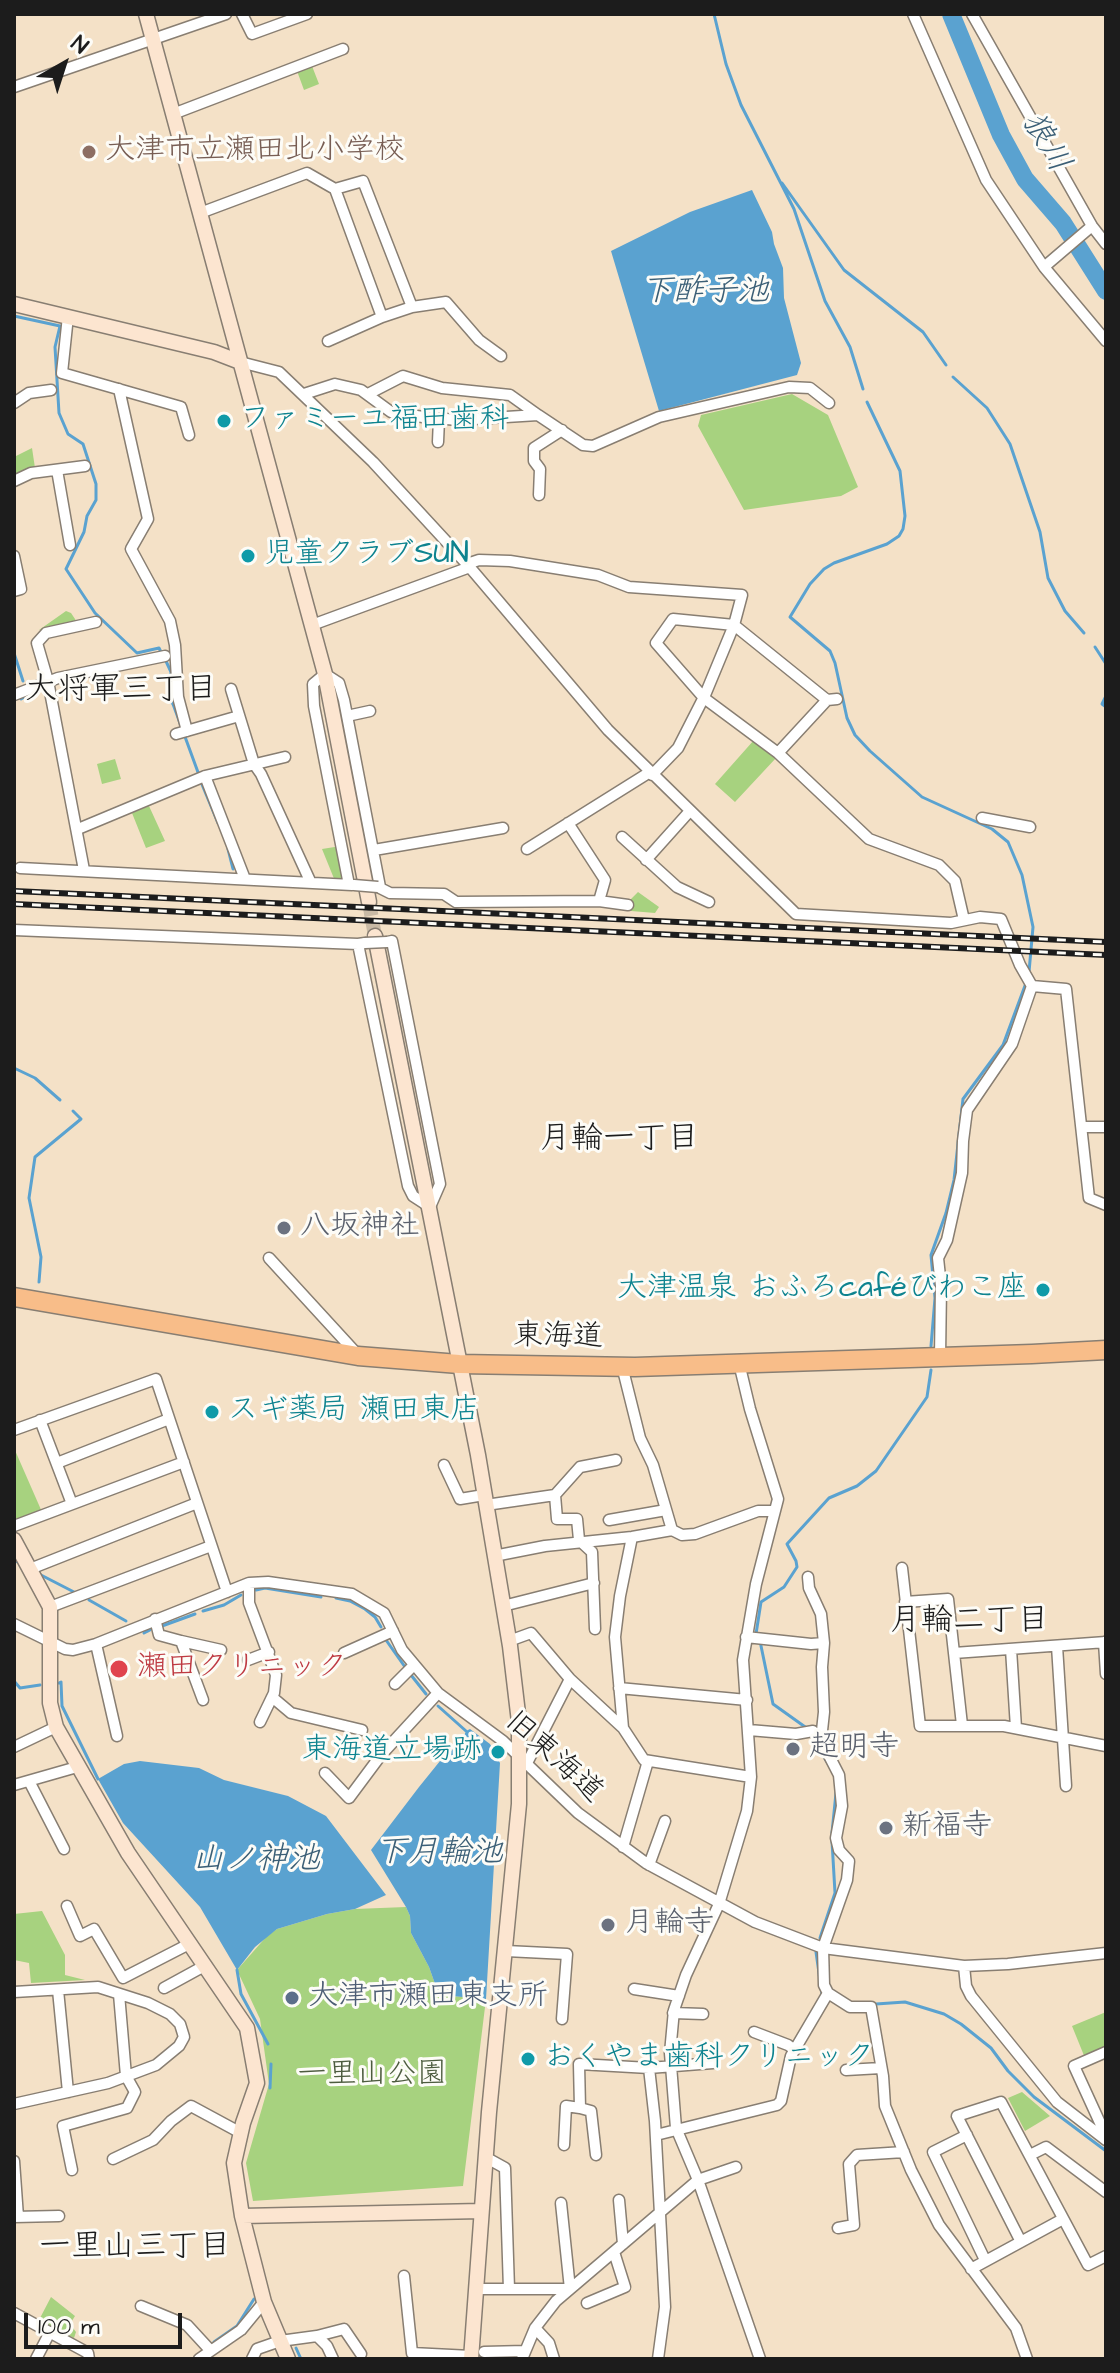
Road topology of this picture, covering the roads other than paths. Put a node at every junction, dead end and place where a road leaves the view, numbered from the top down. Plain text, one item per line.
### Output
1 (146, 14) edge
2 (226, 14) edge
3 (242, 14) edge
4 (307, 14) edge
5 (913, 14) edge
6 (972, 14) edge
7 (153, 41) junction
8 (343, 49) dead end
9 (14, 87) edge
10 (173, 114) junction
11 (335, 189) junction
12 (200, 213) junction
13 (1090, 228) junction
14 (1106, 244) edge
15 (1044, 267) junction
16 (14, 304) edge
17 (412, 307) junction
18 (68, 316) junction
19 (382, 317) junction
20 (328, 341) dead end
21 (1106, 341) edge
22 (501, 356) dead end
23 (240, 362) junction
24 (119, 389) junction
25 (51, 390) dead end
26 (304, 394) junction
27 (368, 394) junction
28 (14, 403) edge
29 (829, 403) dead end
30 (538, 415) junction
31 (439, 419) junction
32 (562, 430) junction
33 (189, 435) dead end
34 (438, 442) dead end
35 (85, 466) dead end
36 (57, 470) junction
37 (14, 481) edge
38 (539, 495) dead end
39 (70, 545) dead end
40 (14, 556) edge
41 (469, 565) junction
42 (14, 591) edge
43 (96, 622) dead end
44 (312, 625) junction
45 (734, 625) junction
46 (161, 657) dead end
47 (325, 674) junction
48 (48, 681) junction
49 (231, 689) dead end
50 (14, 695) edge
51 (704, 698) junction
52 (370, 711) dead end
53 (239, 716) junction
54 (347, 716) junction
55 (778, 753) junction
56 (285, 757) dead end
57 (254, 764) junction
58 (651, 773) junction
59 (201, 778) junction
60 (689, 812) junction
61 (982, 818) dead end
62 (568, 823) junction
63 (1030, 827) dead end
64 (503, 828) dead end
65 (78, 829) junction
66 (622, 837) dead end
67 (527, 849) dead end
68 (374, 850) junction
69 (646, 860) junction
70 (20, 868) dead end
71 (84, 870) junction
72 (245, 879) junction
73 (311, 883) junction
74 (351, 885) junction
75 (379, 887) junction
76 (599, 901) junction
77 (369, 902) tunnel mouth
78 (709, 902) dead end
79 (628, 905) dead end
80 (964, 920) junction
81 (14, 930) edge
82 (371, 941) joint
83 (1029, 982) junction
84 (1082, 1127) junction
85 (1106, 1127) edge
86 (1106, 1205) edge
87 (269, 1258) dead end
88 (14, 1297) edge
89 (1106, 1350) edge
90 (358, 1356) junction
91 (940, 1357) junction
92 (739, 1363) junction
93 (459, 1364) junction
94 (622, 1366) junction
95 (169, 1419) junction
96 (40, 1420) junction
97 (14, 1430) edge
98 (616, 1460) dead end
99 (184, 1462) junction
100 (57, 1463) junction
101 (444, 1465) dead end
102 (555, 1495) junction
103 (485, 1500) junction
104 (197, 1503) junction
105 (72, 1504) junction
106 (666, 1510) junction
107 (774, 1511) junction
108 (609, 1520) dead end
109 (14, 1526) edge
110 (672, 1530) junction
111 (632, 1537) junction
112 (14, 1540) edge
113 (580, 1542) junction
114 (211, 1546) junction
115 (494, 1556) junction
116 (902, 1568) dead end
117 (30, 1569) junction
118 (808, 1577) dead end
119 (249, 1583) junction
120 (594, 1583) junction
121 (227, 1592) junction
122 (905, 1602) junction
123 (503, 1606) junction
124 (50, 1607) junction
125 (155, 1619) junction
126 (14, 1624) edge
127 (595, 1629) dead end
128 (393, 1631) junction
129 (748, 1638) junction
130 (51, 1641) junction
131 (181, 1641) junction
132 (509, 1641) junction
133 (1105, 1642) edge
134 (824, 1643) junction
135 (96, 1644) junction
136 (1057, 1646) junction
137 (1011, 1649) junction
138 (221, 1650) dead end
139 (269, 1652) junction
140 (344, 1653) dead end
141 (954, 1653) junction
142 (248, 1660) dead end
143 (414, 1665) junction
144 (1106, 1674) edge
145 (570, 1679) junction
146 (395, 1684) dead end
147 (619, 1688) junction
148 (438, 1693) junction
149 (272, 1697) junction
150 (203, 1700) dead end
151 (747, 1700) junction
152 (260, 1722) dead end
153 (962, 1725) junction
154 (56, 1727) junction
155 (623, 1728) junction
156 (1016, 1728) junction
157 (362, 1730) dead end
158 (749, 1730) junction
159 (117, 1736) dead end
160 (1063, 1736) junction
161 (821, 1740) junction
162 (1106, 1746) edge
163 (14, 1747) edge
164 (648, 1761) junction
165 (523, 1762) junction
166 (77, 1767) junction
167 (325, 1773) dead end
168 (751, 1777) junction
169 (29, 1781) junction
170 (14, 1785) edge
171 (1066, 1786) dead end
172 (665, 1821) dead end
173 (623, 1847) junction
174 (64, 1849) dead end
175 (649, 1865) junction
176 (719, 1904) junction
177 (67, 1906) dead end
178 (191, 1943) junction
179 (823, 1948) junction
180 (506, 1951) junction
181 (1106, 1953) edge
182 (206, 1965) junction
183 (964, 1966) junction
184 (164, 1988) dead end
185 (634, 1989) dead end
186 (58, 1990) junction
187 (14, 1992) edge
188 (119, 1994) junction
189 (679, 1996) junction
190 (826, 1997) junction
191 (673, 2013) junction
192 (703, 2014) dead end
193 (810, 2014) dead end
194 (562, 2019) dead end
195 (754, 2032) dead end
196 (791, 2048) junction
197 (1106, 2052) edge
198 (713, 2063) dead end
199 (670, 2066) junction
200 (649, 2068) junction
201 (881, 2068) junction
202 (846, 2070) dead end
203 (126, 2076) junction
204 (68, 2092) junction
205 (14, 2104) edge
206 (580, 2108) junction
207 (676, 2128) junction
208 (241, 2133) junction
209 (656, 2135) junction
210 (967, 2135) junction
211 (1106, 2138) edge
212 (564, 2145) dead end
213 (904, 2152) junction
214 (596, 2155) dead end
215 (1030, 2155) junction
216 (485, 2157) junction
217 (113, 2159) dead end
218 (14, 2161) edge
219 (736, 2167) dead end
220 (72, 2170) dead end
221 (698, 2180) junction
222 (1106, 2192) edge
223 (619, 2200) dead end
224 (561, 2203) dead end
225 (481, 2211) junction
226 (59, 2216) dead end
227 (242, 2216) junction
228 (659, 2216) junction
229 (16, 2217) edge
230 (1063, 2219) junction
231 (838, 2228) dead end
232 (1020, 2240) junction
233 (623, 2244) junction
234 (614, 2252) junction
235 (1106, 2256) edge
236 (985, 2260) junction
237 (971, 2269) junction
238 (404, 2276) dead end
239 (476, 2289) junction
240 (509, 2289) junction
241 (570, 2289) junction
242 (264, 2302) junction
243 (587, 2303) dead end
244 (141, 2306) dead end
245 (14, 2313) edge
246 (535, 2328) junction
247 (50, 2332) junction
248 (317, 2336) junction
249 (280, 2341) junction
250 (210, 2350) junction
251 (361, 2354) dead end
252 (524, 2355) edge
253 (475, 2356) edge
254 (1026, 2356) edge
255 (757, 2358) edge
256 (36, 2359) edge
257 (89, 2359) edge
258 (199, 2359) edge
259 (252, 2359) edge
260 (288, 2359) edge
261 (333, 2359) edge
262 (554, 2359) edge
263 (658, 2359) edge

1 - 7 street
2 - 7 street
3 - 4 street
5 - 15 street
6 - 13 street
7 - 9 street
7 - 10 street
8 - 10 street
10 - 12 street
11 - 12 street
11 - 17 street
11 - 19 street
12 - 23 street
13 - 14 street
13 - 15 street
15 - 21 street
16 - 18 street
17 - 19 street
17 - 22 street
18 - 23 street
18 - 24 street
19 - 20 street
23 - 26 street
23 - 44 street
24 - 33 street
24 - 53 street
25 - 28 street
26 - 27 street
26 - 41 street
27 - 30 street
27 - 31 street
29 - 32 street
30 - 31 street
30 - 32 street
31 - 34 street
32 - 38 street
35 - 36 street
36 - 37 street
36 - 39 street
40 - 42 street
41 - 44 street
41 - 45 street
41 - 58 street
43 - 48 street
44 - 47 street
45 - 51 street
45 - 51 street
45 - 55 street
46 - 48 street
47 - 54 street
47 - 74 street
47 - 77 street
48 - 50 street
48 - 65 street
49 - 53 street
51 - 55 street
51 - 58 street
52 - 54 street
53 - 57 street
54 - 68 street
55 - 80 street
56 - 57 street
57 - 59 street
57 - 73 street
58 - 60 street
58 - 62 street
59 - 65 street
59 - 72 street
60 - 69 street
60 - 80 street
61 - 63 street
62 - 67 street
62 - 76 street
64 - 68 street
65 - 71 street
66 - 69 street
68 - 75 street
69 - 78 street
70 - 71 street
71 - 72 street
72 - 73 street
73 - 74 street
74 - 75 street, bridge
75 - 76 street
76 - 79 street
80 - 83 street
81 - 82 street
82 - 93 street
83 - 84 street
83 - 91 street
84 - 85 street
84 - 86 street
87 - 90 street
88 - 90 highway, 東海道
89 - 91 highway, 東海道
90 - 93 highway, 東海道
91 - 92 highway, 東海道
92 - 94 highway, 東海道
92 - 107 street
93 - 94 highway, 東海道
93 - 103 street
94 - 106 street
95 - 96 street
95 - 99 street
95 - 100 street
96 - 97 street
96 - 100 street
98 - 102 street
99 - 104 street
99 - 105 street
100 - 105 street
101 - 103 street
102 - 103 street
102 - 113 street
103 - 115 street
104 - 114 street
104 - 117 street
105 - 109 street
106 - 108 street
106 - 110 street
107 - 110 street
107 - 129 street
110 - 111 street
111 - 113 street
111 - 147 street
112 - 117 street
113 - 115 street
113 - 120 street
114 - 121 street
114 - 124 street
115 - 123 street
116 - 122 street
117 - 124 street
118 - 134 street
119 - 121 street, 旧東海道
119 - 128 street, 旧東海道
119 - 139 street
120 - 123 street
120 - 127 street
121 - 125 street, 旧東海道
122 - 141 street
122 - 153 street
123 - 132 street
124 - 130 street
125 - 131 street
125 - 135 street, 旧東海道
126 - 130 street, 旧東海道
128 - 140 street
128 - 143 street, 旧東海道
129 - 134 street
129 - 151 street
130 - 135 street, 旧東海道
130 - 154 street
131 - 138 street
131 - 150 street
132 - 145 street
132 - 165 street
133 - 136 street
133 - 144 street
134 - 161 street
135 - 159 street
136 - 137 street
136 - 160 street
137 - 141 street
137 - 156 street
139 - 142 street
139 - 149 street
141 - 153 street
143 - 146 street
143 - 148 street, 旧東海道
145 - 155 street
145 - 165 street
147 - 151 street
147 - 155 street
148 - 165 street, 旧東海道
148 - 167 street
149 - 152 street
149 - 157 street
151 - 158 street
153 - 156 street
154 - 163 street
154 - 166 street
155 - 164 street
156 - 160 street
158 - 161 street
158 - 168 street
160 - 162 street
160 - 171 street
161 - 179 street
164 - 168 street
164 - 173 street
165 - 173 street, 旧東海道
165 - 180 street
166 - 169 street
166 - 178 street
168 - 176 street
169 - 170 street
169 - 174 street
172 - 175 street
173 - 175 street, 旧東海道
175 - 176 street, 旧東海道
176 - 179 street, 旧東海道
176 - 189 street
177 - 178 street
178 - 182 street
179 - 183 street, 旧東海道
179 - 190 street
180 - 194 street
180 - 216 street
181 - 183 street, 旧東海道
182 - 184 street
182 - 208 street
183 - 211 street
185 - 189 street
186 - 187 street
186 - 188 street
186 - 204 street
188 - 203 street
188 - 203 street
189 - 191 street
190 - 196 street
190 - 201 street
191 - 192 street
191 - 199 street
193 - 196 street
195 - 196 street
196 - 207 street
197 - 211 street
198 - 199 street
199 - 200 street
199 - 207 street
200 - 206 street
200 - 209 street
201 - 202 street
201 - 213 street
203 - 204 street
203 - 220 street
204 - 205 street
206 - 212 street
206 - 214 street
207 - 209 street
207 - 221 street
208 - 217 street
208 - 227 street
209 - 228 street
210 - 215 street
210 - 232 street
210 - 236 street
213 - 231 street
213 - 237 street
215 - 222 street
215 - 230 street
216 - 225 street
216 - 240 street
218 - 229 street
219 - 221 street
221 - 228 street
221 - 255 street
223 - 233 street
224 - 241 street
225 - 227 street
225 - 239 street
226 - 229 street
227 - 242 street
228 - 233 street
228 - 263 street
230 - 232 street
230 - 235 street
232 - 236 street
233 - 234 street
234 - 241 street
234 - 243 street
236 - 237 street
237 - 254 street
238 - 253 street
239 - 240 street
239 - 253 street
240 - 241 street
241 - 246 street
242 - 249 street
242 - 250 street
244 - 250 street
245 - 247 street
246 - 252 street
246 - 262 street
247 - 256 street
247 - 257 street
248 - 249 street
248 - 251 street
248 - 261 street
249 - 259 street
249 - 260 street
250 - 258 street
252 - 253 street

